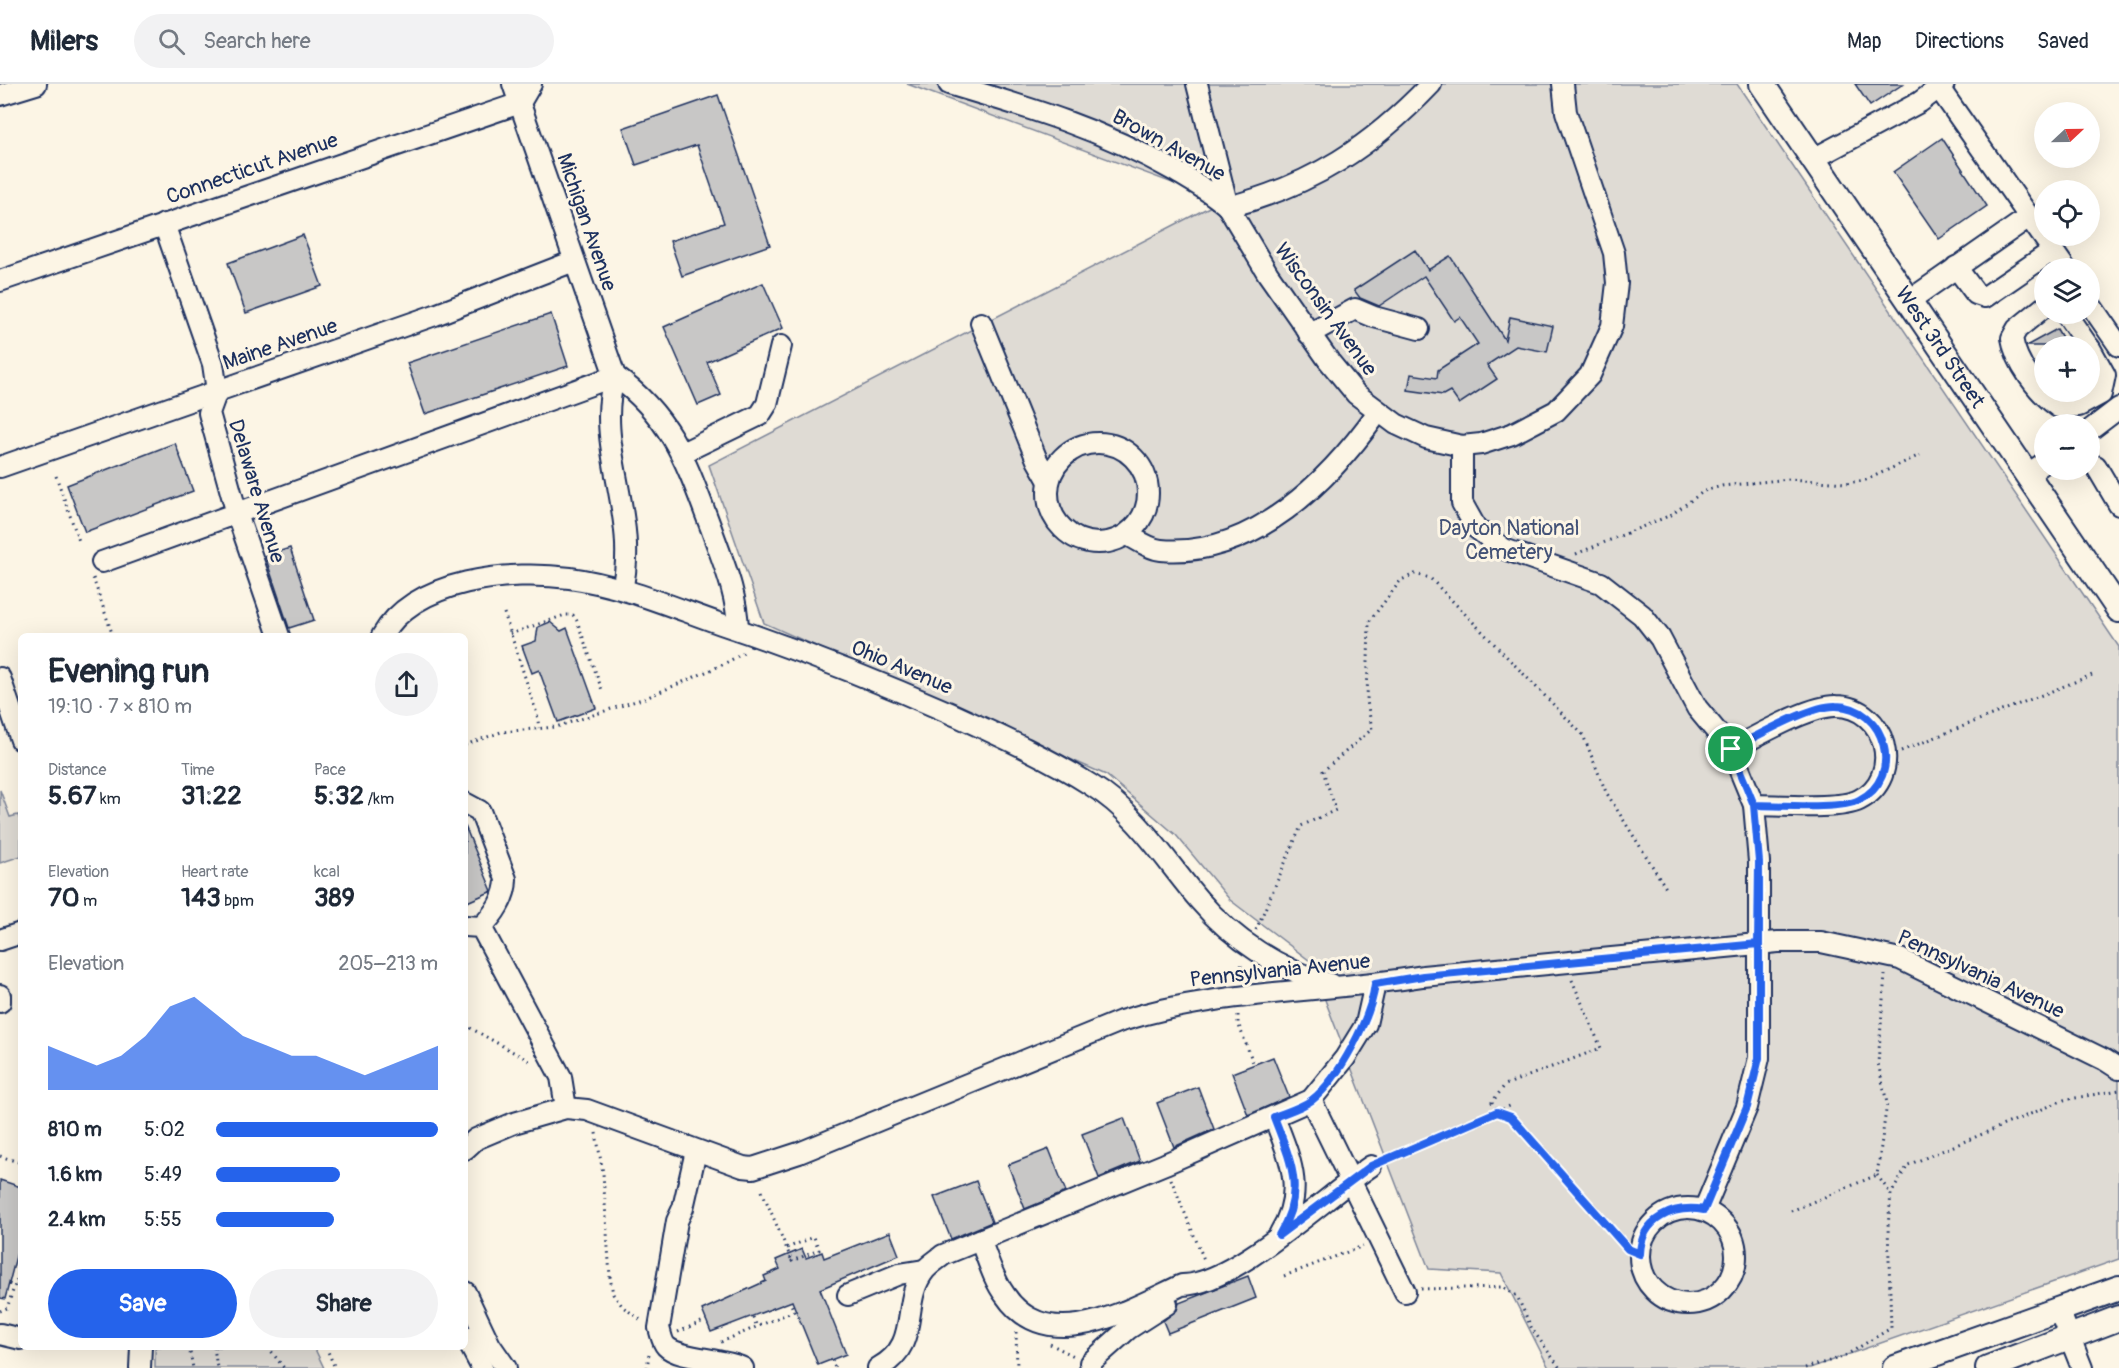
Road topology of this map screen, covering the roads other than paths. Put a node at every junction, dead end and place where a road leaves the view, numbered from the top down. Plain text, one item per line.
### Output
1 (36, 84) edge
2 (531, 84) edge
3 (949, 84) edge
4 (1197, 84) edge
5 (1431, 84) edge
6 (1563, 84) edge
7 (1761, 84) edge
8 (1941, 86) edge
9 (517, 93) edge
10 (0, 95) edge
11 (1813, 159) junction
12 (1228, 207) junction
13 (2029, 217) junction
14 (164, 224) junction
15 (2052, 251) junction
16 (2057, 258) edge
17 (574, 261) junction
18 (1956, 267) junction
19 (0, 281) edge
20 (1910, 300) junction
21 (2034, 315) edge
22 (2100, 318) edge
23 (981, 323) dead end
24 (1419, 328) dead end
25 (1309, 334) junction
26 (782, 346) dead end
27 (2119, 346) edge
28 (2100, 366) edge
29 (615, 376) junction
30 (2034, 380) edge
31 (217, 391) junction
32 (2100, 395) edge
33 (2052, 402) edge
34 (2086, 402) edge
35 (2119, 408) edge
36 (1378, 412) junction
37 (2100, 422) edge
38 (1462, 446) junction
39 (682, 453) junction
40 (2034, 466) edge
41 (0, 467) edge
42 (2100, 473) edge
43 (1049, 480) junction
44 (2042, 480) edge
45 (2119, 505) edge
46 (237, 514) junction
47 (1128, 535) junction
48 (97, 570) road end
49 (622, 589) junction
50 (2119, 610) edge
51 (738, 629) junction
52 (278, 633) edge
53 (384, 633) edge
54 (0, 678) edge
55 (6, 716) edge
56 (18, 735) edge
57 (1731, 749) junction
58 (468, 805) edge
59 (1754, 805) junction
60 (473, 927) edge
61 (18, 934) edge
62 (0, 940) edge
63 (1758, 944) junction
64 (1375, 984) junction
65 (1341, 987) junction
66 (0, 995) edge
67 (0, 1002) edge
68 (2119, 1070) edge
69 (1311, 1100) junction
70 (566, 1108) junction
71 (1274, 1117) junction
72 (468, 1146) edge
73 (696, 1151) junction
74 (1371, 1166) road end
75 (1350, 1179) junction
76 (1704, 1210) junction
77 (1279, 1235) junction
78 (981, 1240) junction
79 (924, 1270) junction
80 (1203, 1281) junction
81 (2119, 1288) edge
82 (1405, 1292) road end
83 (848, 1295) dead end
84 (468, 1298) edge
85 (2059, 1310) junction
86 (2119, 1318) edge
87 (0, 1334) edge
88 (18, 1338) edge
89 (2068, 1339) junction
90 (468, 1341) edge
91 (141, 1350) edge
92 (1090, 1363) road end
93 (140, 1368) edge
94 (483, 1368) edge
95 (506, 1368) edge
96 (743, 1368) edge
97 (878, 1368) edge
98 (1895, 1368) edge
99 (1988, 1368) edge
100 (2082, 1368) edge

1 - 10 street
2 - 9 street
3 - 12 street, Brown Avenue
4 - 12 street, Wisconsin Avenue
5 - 12 street
6 - 38 street, Wisconsin Avenue
7 - 11 main road, West 3rd Street
8 - 11 street
8 - 13 street
9 - 14 street, Connecticut Avenue
9 - 17 street, Michigan Avenue
11 - 20 main road, West 3rd Street
12 - 25 street, Wisconsin Avenue
13 - 15 street
13 - 18 street
14 - 19 street, Connecticut Avenue
14 - 31 street, Delaware Avenue
15 - 16 street
15 - 18 street
17 - 29 street, Michigan Avenue
17 - 31 street, Maine Avenue
18 - 20 street
20 - 40 main road, West 3rd Street
21 - 30 street
22 - 27 street
23 - 43 street
24 - 25 street
25 - 36 street, Wisconsin Avenue
26 - 39 street
28 - 32 street
29 - 39 street
29 - 46 street
29 - 49 street, Michigan Avenue
31 - 41 street, Maine Avenue
31 - 46 street, Delaware Avenue
33 - 34 street
35 - 37 street
36 - 38 street, Wisconsin Avenue
36 - 47 street
38 - 57 street
39 - 51 street
42 - 45 street
43 - 47 street
43 - 47 street
44 - 50 main road, West 3rd Street
46 - 48 street
46 - 52 street, Delaware Avenue
49 - 51 street, Ohio Avenue
49 - 53 street, Ohio Avenue
51 - 65 street, Ohio Avenue
54 - 55 street
55 - 56 street
57 - 59 street
57 - 59 street
58 - 60 street
59 - 63 street
60 - 70 street
61 - 62 street
63 - 64 street, Pennsylvania Avenue
63 - 68 street, Pennsylvania Avenue
63 - 76 street
64 - 65 street, Pennsylvania Avenue
64 - 69 street
65 - 73 street, Pennsylvania Avenue
66 - 67 street
69 - 71 street
69 - 75 street
70 - 72 street, Pennsylvania Avenue
70 - 73 street, Pennsylvania Avenue
71 - 77 street
71 - 78 street
73 - 96 street
74 - 75 street
75 - 77 street
75 - 82 street
76 - 76 street
77 - 80 street
78 - 79 street
78 - 80 street
79 - 83 street
79 - 97 street
80 - 92 street
81 - 85 main road
84 - 95 street
85 - 89 street
85 - 98 main road
86 - 89 main road
87 - 88 street
89 - 99 main road
89 - 100 street
90 - 94 street
91 - 93 street

